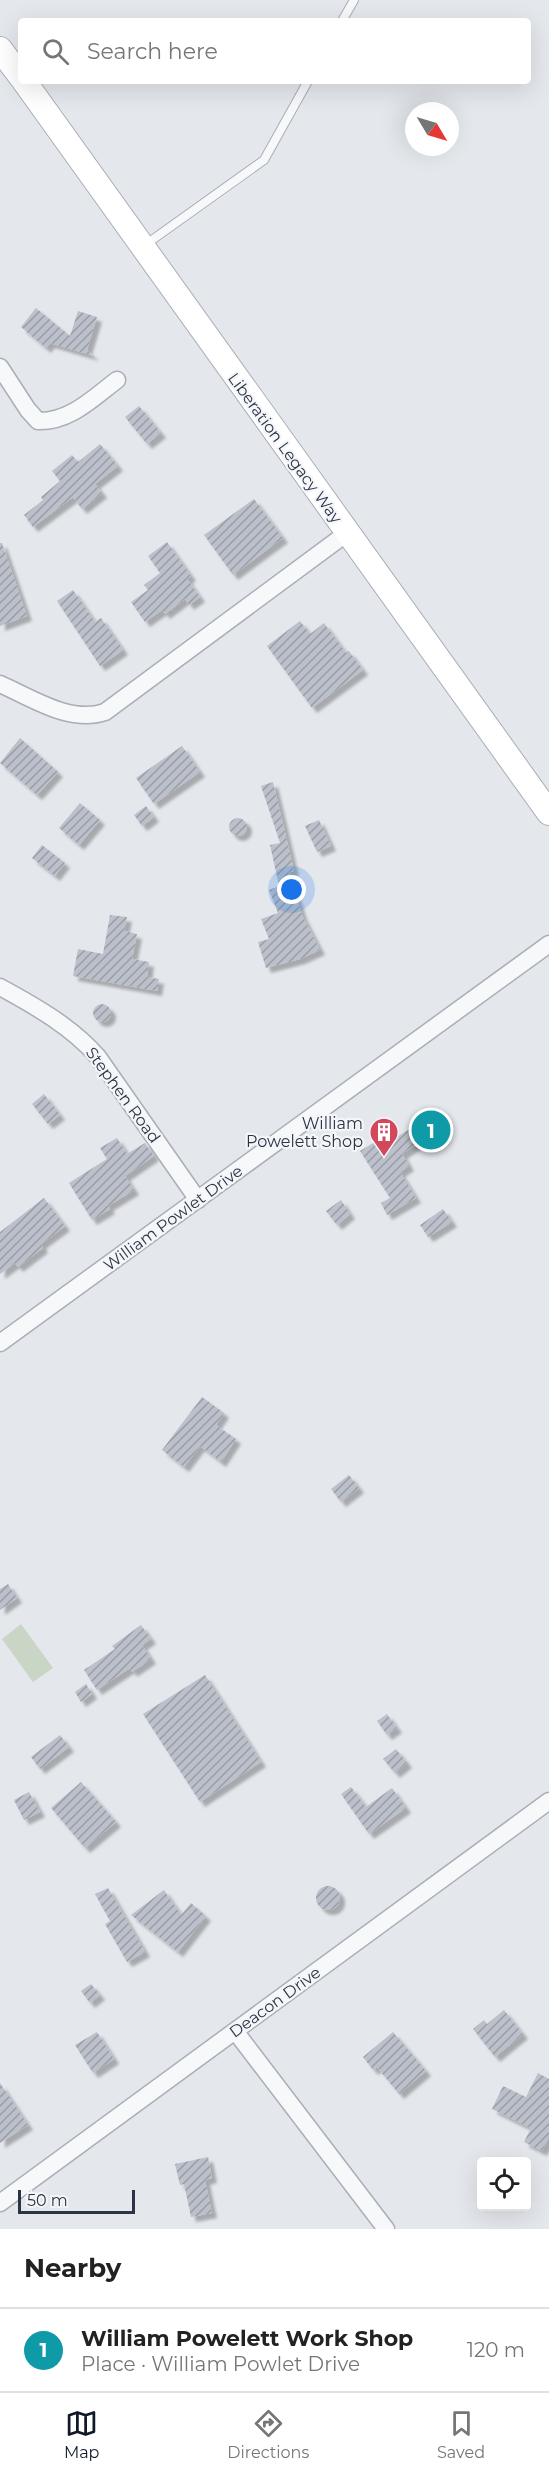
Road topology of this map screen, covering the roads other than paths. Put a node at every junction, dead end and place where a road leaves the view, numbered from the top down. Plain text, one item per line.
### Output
1 (354, 0) edge
2 (344, 18) edge
3 (0, 49) edge
4 (18, 74) edge
5 (26, 84) edge
6 (306, 84) edge
7 (142, 248) junction
8 (0, 367) edge
9 (117, 380) dead end
10 (346, 533) junction
11 (0, 684) edge
12 (549, 813) edge
13 (549, 944) edge
14 (0, 987) edge
15 (198, 1200) junction
16 (0, 1343) edge
17 (549, 1801) edge
18 (235, 2031) junction
19 (0, 2203) edge
20 (386, 2229) edge

1 - 2 lane
3 - 4 main road, Liberation Legacy Way
5 - 7 main road, Liberation Legacy Way
6 - 7 lane
7 - 10 main road, Liberation Legacy Way
8 - 9 street
10 - 11 street
10 - 12 main road, Liberation Legacy Way
13 - 15 street, William Powlet Drive
14 - 15 street, Stephen Road
15 - 16 street, William Powlet Drive
17 - 18 street, Deacon Drive
18 - 19 street, Deacon Drive
18 - 20 street

